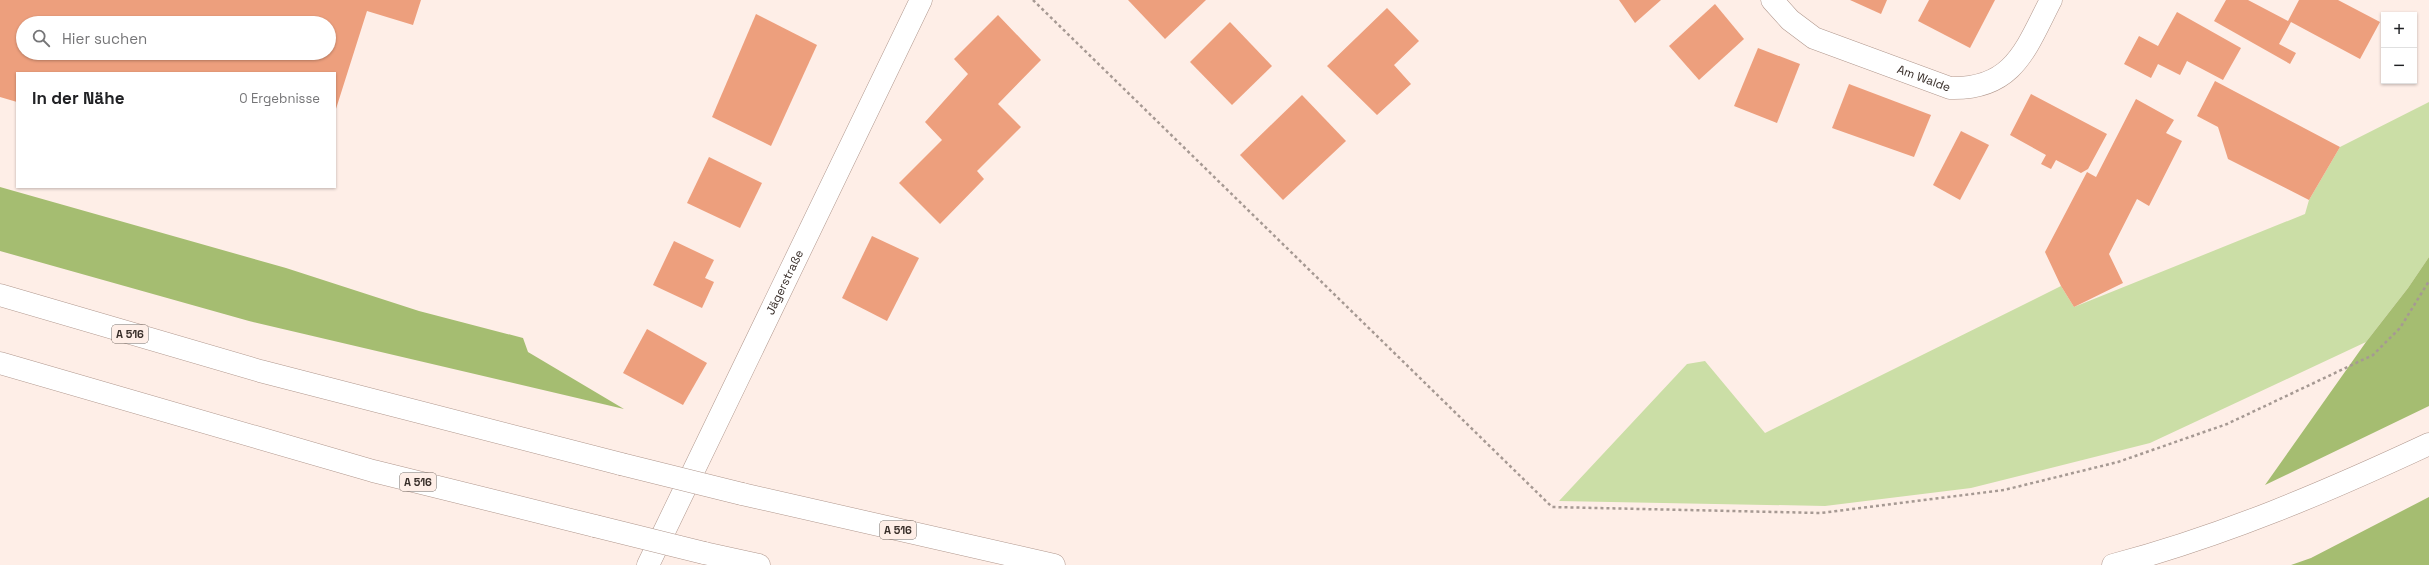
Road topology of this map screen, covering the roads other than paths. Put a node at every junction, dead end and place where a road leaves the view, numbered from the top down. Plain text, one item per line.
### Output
1 (922, 0) edge
2 (1772, 0) edge
3 (2051, 0) edge
4 (0, 295) edge
5 (0, 363) edge
6 (2429, 444) edge
7 (648, 565) edge
8 (759, 565) edge
9 (1054, 565) edge
10 (2112, 565) edge

1 - 7 main road, Jägerstraße
2 - 3 main road, Am Walde
4 - 9 main road, A 516, bridge
5 - 8 main road, A 516, bridge
6 - 10 main road

